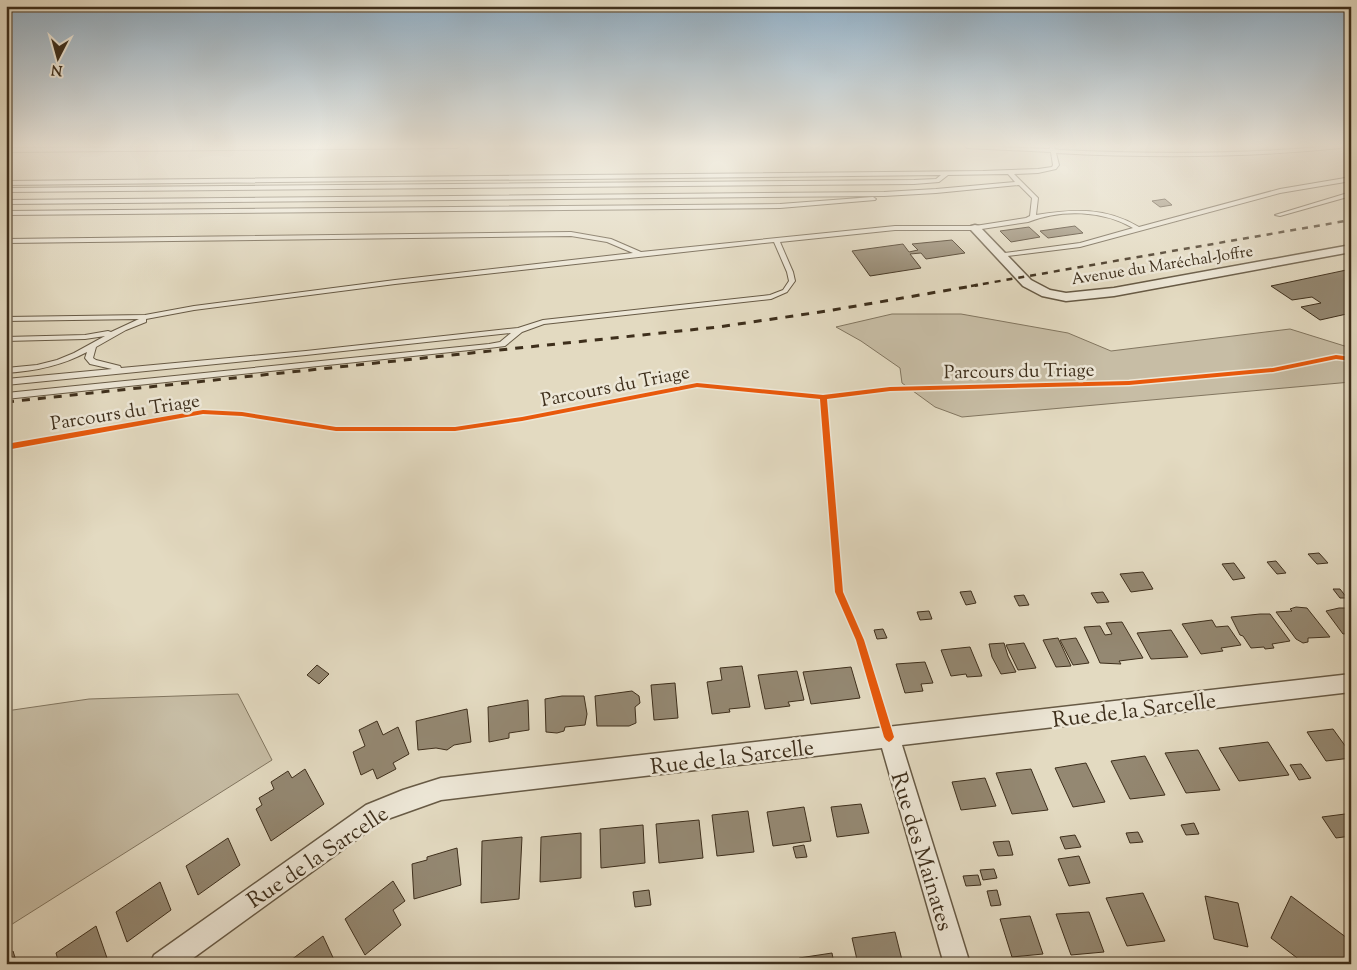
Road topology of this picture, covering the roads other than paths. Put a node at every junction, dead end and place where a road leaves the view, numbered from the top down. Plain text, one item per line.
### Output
1 (931, 191) edge
2 (1028, 191) edge
3 (1287, 191) edge
4 (912, 193) junction
5 (1351, 194) edge
6 (604, 197) junction
7 (6, 202) edge
8 (605, 207) junction
9 (6, 213) edge
10 (1278, 215) dead end
11 (1033, 217) junction
12 (975, 228) junction
13 (1138, 229) junction
14 (776, 240) junction
15 (6, 241) edge
16 (1351, 248) edge
17 (640, 254) junction
18 (999, 255) junction
19 (159, 316) junction
20 (6, 319) edge
21 (519, 330) junction
22 (115, 332) junction
23 (6, 340) edge
24 (94, 344) junction
25 (145, 369) junction
26 (6, 371) edge
27 (6, 382) edge
28 (6, 396) edge
29 (1351, 683) edge
30 (889, 738) junction
31 (163, 964) edge
32 (957, 964) edge

1 - 4 lane
2 - 11 lane
3 - 13 lane
4 - 6 lane
4 - 8 lane
5 - 10 lane
6 - 7 lane
6 - 8 lane
8 - 9 lane
11 - 12 lane
11 - 13 lane
12 - 14 lane
12 - 18 street, Avenue du Maréchal-Joffre
13 - 18 lane
14 - 17 lane
14 - 21 lane
15 - 17 lane
16 - 18 street, Avenue du Maréchal-Joffre
17 - 19 lane
19 - 20 lane
19 - 22 lane
21 - 25 lane
21 - 28 lane
22 - 23 lane
22 - 24 lane
24 - 25 lane
24 - 26 lane
25 - 27 lane
29 - 30 street, Rue de la Sarcelle
30 - 31 street, Rue de la Sarcelle
30 - 32 street, Rue des Mainates

